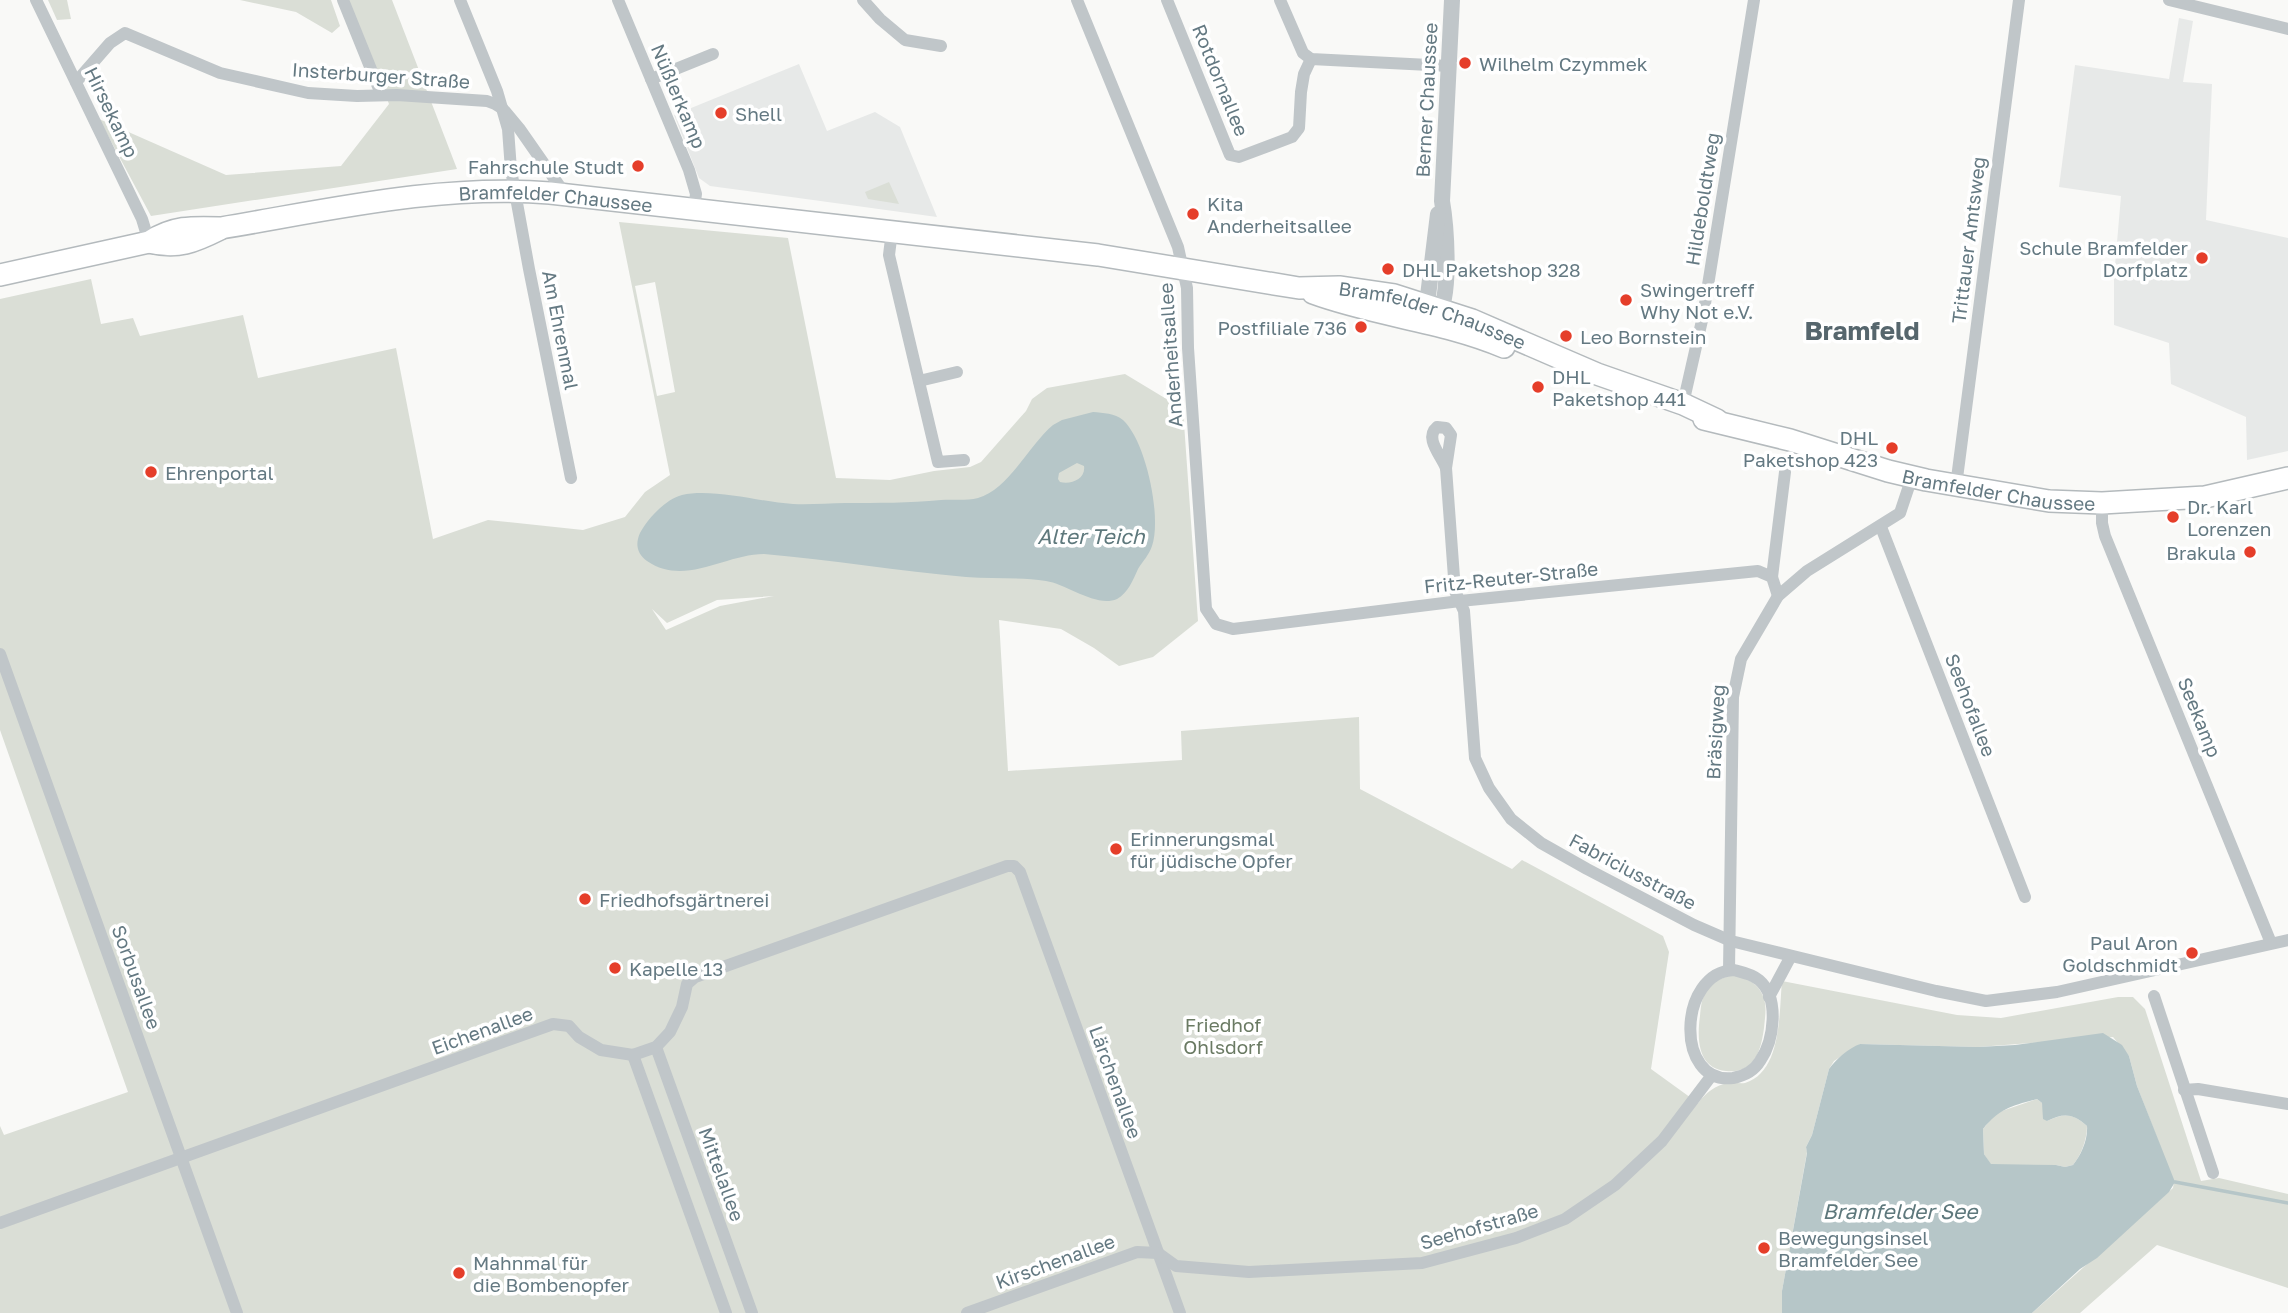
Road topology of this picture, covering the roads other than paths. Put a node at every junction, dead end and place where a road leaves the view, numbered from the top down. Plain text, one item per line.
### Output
1 (36, 0) edge
2 (343, 0) edge
3 (460, 0) edge
4 (618, 0) edge
5 (863, 0) edge
6 (1077, 0) edge
7 (1167, 0) edge
8 (1280, 0) edge
9 (1452, 0) edge
10 (1754, 0) edge
11 (2020, 0) edge
12 (2169, 0) edge
13 (2288, 29) edge
14 (941, 46) dead end
15 (713, 54) dead end
16 (1311, 59) junction
17 (1449, 66) junction
18 (651, 79) junction
19 (76, 82) junction
20 (381, 94) junction
21 (503, 109) junction
22 (515, 190) junction
23 (565, 194) junction
24 (694, 208) junction
25 (892, 232) junction
26 (149, 242) junction
27 (1183, 269) junction
28 (0, 275) edge
29 (1433, 313) junction
30 (957, 372) dead end
31 (919, 381) junction
32 (1683, 404) junction
33 (1717, 420) junction
34 (964, 460) dead end
35 (1446, 468) dead end
36 (1785, 472) dead end
37 (1912, 477) junction
38 (571, 478) dead end
39 (2288, 478) edge
40 (1956, 486) junction
41 (2102, 503) junction
42 (1881, 527) junction
43 (1772, 577) junction
44 (1778, 596) junction
45 (1460, 601) junction
46 (1233, 629) joint
47 (0, 654) edge
48 (2025, 897) dead end
49 (1731, 940) junction
50 (2288, 940) edge
51 (2271, 943) junction
52 (1791, 956) junction
53 (1729, 970) junction
54 (2154, 996) dead end
55 (1769, 997) junction
56 (656, 1047) junction
57 (633, 1055) junction
58 (1712, 1075) junction
59 (2184, 1090) junction
60 (2288, 1104) edge
61 (181, 1158) junction
62 (2213, 1173) dead end
63 (0, 1223) edge
64 (1158, 1252) junction
65 (237, 1313) edge
66 (726, 1313) edge
67 (752, 1313) edge
68 (967, 1313) edge
69 (1180, 1313) edge

1 - 19 street, Hirsekamp
2 - 20 street
3 - 21 street
4 - 18 street, Nüßlerkamp
5 - 14 street
6 - 27 street, Anderheitsallee
7 - 16 street, Rotdornallee
8 - 16 street
9 - 17 street, Berner Chaussee
10 - 32 street, Hildeboldtweg
11 - 40 street, Trittauer Amtsweg
12 - 13 street
15 - 18 street
16 - 17 street
17 - 29 street, Berner Chaussee
18 - 24 street, Nüßlerkamp
19 - 20 street, Insterburger Straße
19 - 26 street, Hirsekamp
20 - 21 street, Insterburger Straße
21 - 22 street, Am Ehrenmal
21 - 23 street
22 - 23 main road, Bramfelder Chaussee
22 - 26 main road, Bramfelder Chaussee
22 - 38 street, Am Ehrenmal
23 - 24 main road, Bramfelder Chaussee
24 - 25 main road, Bramfelder Chaussee
25 - 27 main road, Bramfelder Chaussee
25 - 31 street
26 - 28 main road, Bramfelder Chaussee
27 - 29 main road, Bramfelder Chaussee
27 - 46 street, Anderheitsallee
29 - 32 main road, Bramfelder Chaussee
29 - 33 main road, Bramfelder Chaussee
30 - 31 street
31 - 34 street
32 - 33 main road, Bramfelder Chaussee
33 - 37 main road, Bramfelder Chaussee
35 - 45 street, Fabriciusstraße
36 - 43 street
37 - 40 main road, Bramfelder Chaussee
37 - 42 street, Bräsigweg
39 - 41 main road, Bramfelder Chaussee
40 - 41 main road, Bramfelder Chaussee
41 - 51 street, Seekamp
42 - 44 street, Bräsigweg
42 - 48 street, Seehofallee
43 - 44 street
43 - 45 street, Fritz-Reuter-Straße
44 - 49 street, Bräsigweg
45 - 46 street, Fritz-Reuter-Straße
45 - 49 street, Fabriciusstraße
47 - 61 street, Sorbusallee
49 - 52 street, Fabriciusstraße
49 - 53 street, Bräsigweg
50 - 51 street
51 - 52 street, Fabriciusstraße
52 - 55 street
53 - 55 street
53 - 58 street
54 - 59 street
55 - 58 street
56 - 57 street, Eichenallee
56 - 64 street, Lärchenallee
56 - 67 street, Mittelallee
57 - 61 street, Eichenallee
57 - 66 street
58 - 64 street, Seehofstraße
59 - 60 street
59 - 62 street
61 - 63 street, Eichenallee
61 - 65 street, Sorbusallee
64 - 68 street, Kirschenallee
64 - 69 street, Lärchenallee

